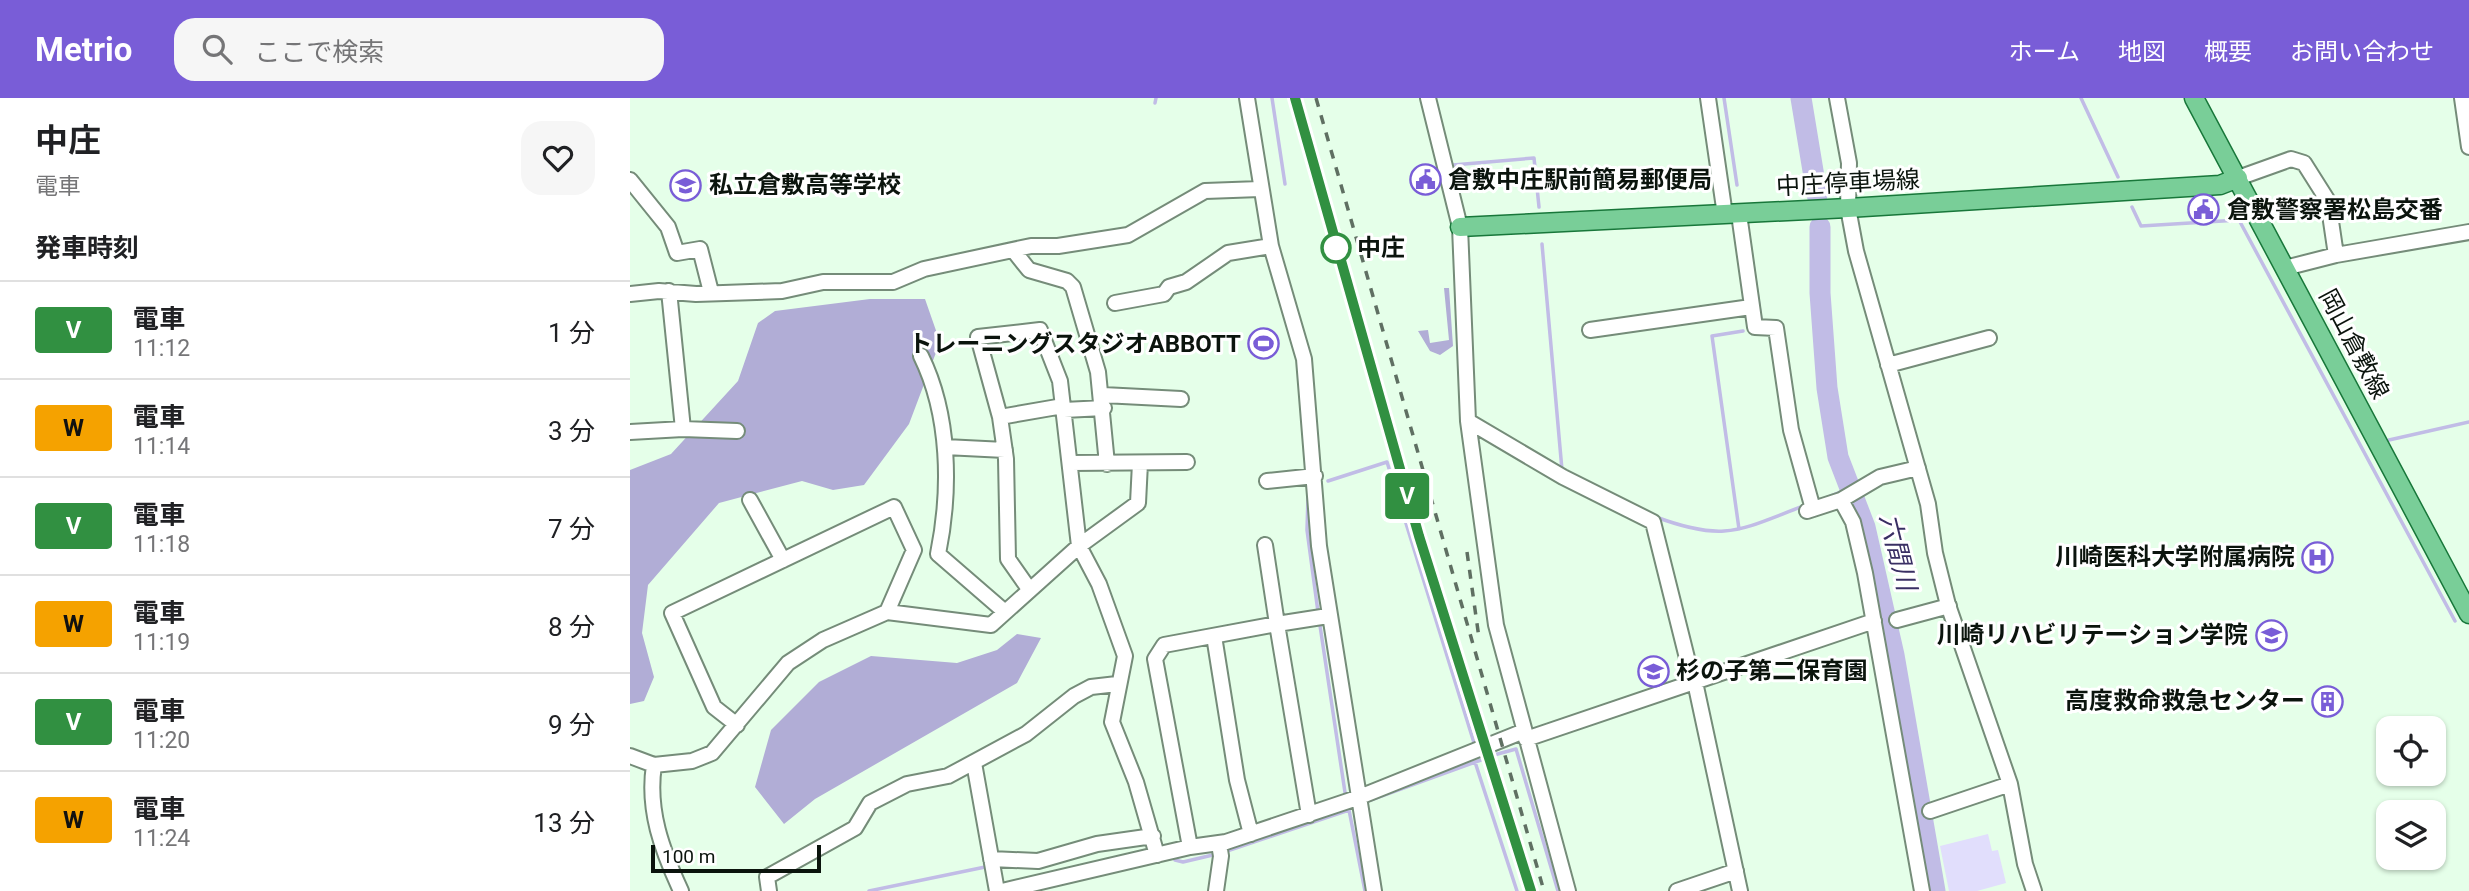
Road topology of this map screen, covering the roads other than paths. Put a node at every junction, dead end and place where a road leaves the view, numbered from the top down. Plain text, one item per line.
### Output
1 (1247, 98) edge
2 (1427, 98) edge
3 (1708, 98) edge
4 (1837, 98) edge
5 (2194, 98) edge
6 (2462, 98) edge
7 (2469, 147) edge
8 (2238, 178) junction
9 (630, 180) edge
10 (1260, 189) junction
11 (1848, 208) junction
12 (1732, 214) junction
13 (1460, 227) junction
14 (2469, 232) edge
15 (1271, 246) junction
16 (1013, 250) junction
17 (2336, 255) junction
18 (2285, 268) junction
19 (669, 291) junction
20 (711, 292) junction
21 (630, 294) edge
22 (1115, 303) dead end
23 (1751, 307) junction
24 (1590, 330) dead end
25 (1989, 338) dead end
26 (921, 356) dead end
27 (1888, 365) junction
28 (1181, 398) dead end
29 (1103, 401) junction
30 (1063, 408) junction
31 (1000, 417) junction
32 (1468, 421) junction
33 (683, 429) junction
34 (737, 431) dead end
35 (630, 432) edge
36 (945, 447) junction
37 (1004, 450) junction
38 (1187, 462) dead end
39 (1070, 463) junction
40 (1140, 463) junction
41 (1107, 464) junction
42 (1918, 468) junction
43 (1315, 476) junction
44 (1266, 481) dead end
45 (1843, 499) junction
46 (750, 500) dead end
47 (1265, 544) dead end
48 (1079, 546) junction
49 (783, 560) junction
50 (1029, 589) junction
51 (1949, 606) junction
52 (887, 611) junction
53 (1004, 612) junction
54 (2469, 614) edge
55 (1322, 617) junction
56 (1897, 620) dead end
57 (1277, 624) junction
58 (1875, 625) junction
59 (1214, 636) junction
60 (1117, 684) junction
61 (1693, 684) junction
62 (737, 725) junction
63 (1526, 740) junction
64 (630, 755) edge
65 (974, 764) junction
66 (654, 765) junction
67 (2010, 784) junction
68 (1353, 803) junction
69 (1930, 811) dead end
70 (1309, 815) junction
71 (1251, 834) junction
72 (1153, 836) junction
73 (1190, 847) junction
74 (1220, 850) junction
75 (1157, 855) junction
76 (992, 863) junction
77 (1732, 872) junction
78 (681, 891) edge
79 (769, 891) edge
80 (999, 891) edge
81 (1216, 891) edge
82 (1374, 891) edge
83 (1568, 891) edge
84 (1677, 891) edge
85 (1740, 891) edge
86 (1922, 891) edge
87 (2034, 891) edge

1 - 10 street
2 - 13 street
3 - 12 street
4 - 11 street
5 - 8 main road, 岡山倉敷線
6 - 7 street
8 - 11 main road, 中庄停車場線
8 - 17 street
8 - 18 main road, 岡山倉敷線
9 - 20 street
10 - 15 street
10 - 16 street
11 - 12 main road, 中庄停車場線
11 - 27 street
12 - 13 main road, 中庄停車場線
12 - 23 street
13 - 32 street
14 - 17 street
15 - 22 street
15 - 43 street
16 - 20 street
16 - 29 street
17 - 18 street
18 - 54 main road, 岡山倉敷線
19 - 20 street
19 - 21 street
19 - 33 street
23 - 24 street
23 - 45 street
25 - 27 street
26 - 36 street
27 - 42 street
28 - 29 street
29 - 30 street
29 - 41 street
30 - 31 street
30 - 31 street
30 - 39 street
31 - 37 street
32 - 61 street
32 - 63 street
33 - 34 street
33 - 35 street
36 - 37 street
36 - 53 street
37 - 50 street
38 - 40 street
39 - 41 street
39 - 48 street
40 - 41 street
40 - 48 street
42 - 45 street
42 - 51 street
43 - 44 street
43 - 55 street
45 - 58 street
46 - 49 street
47 - 57 street
48 - 50 street
48 - 60 street
49 - 52 street
49 - 62 street
50 - 53 street
51 - 56 street
51 - 67 street
52 - 53 street
52 - 62 street
55 - 57 street
55 - 68 street
57 - 59 street
57 - 70 street
58 - 61 street
58 - 86 street
59 - 71 street
59 - 73 street
60 - 65 street
60 - 72 street
61 - 63 street
61 - 77 street
62 - 66 street
63 - 68 street
63 - 83 street
64 - 66 street
65 - 76 street
65 - 79 street
66 - 78 street
67 - 69 street
67 - 87 street
68 - 70 street
68 - 82 street
70 - 71 street
71 - 74 street
72 - 75 street
72 - 76 street
73 - 74 street
73 - 75 street
74 - 81 street
75 - 80 street
76 - 80 street
77 - 84 street
77 - 85 street

